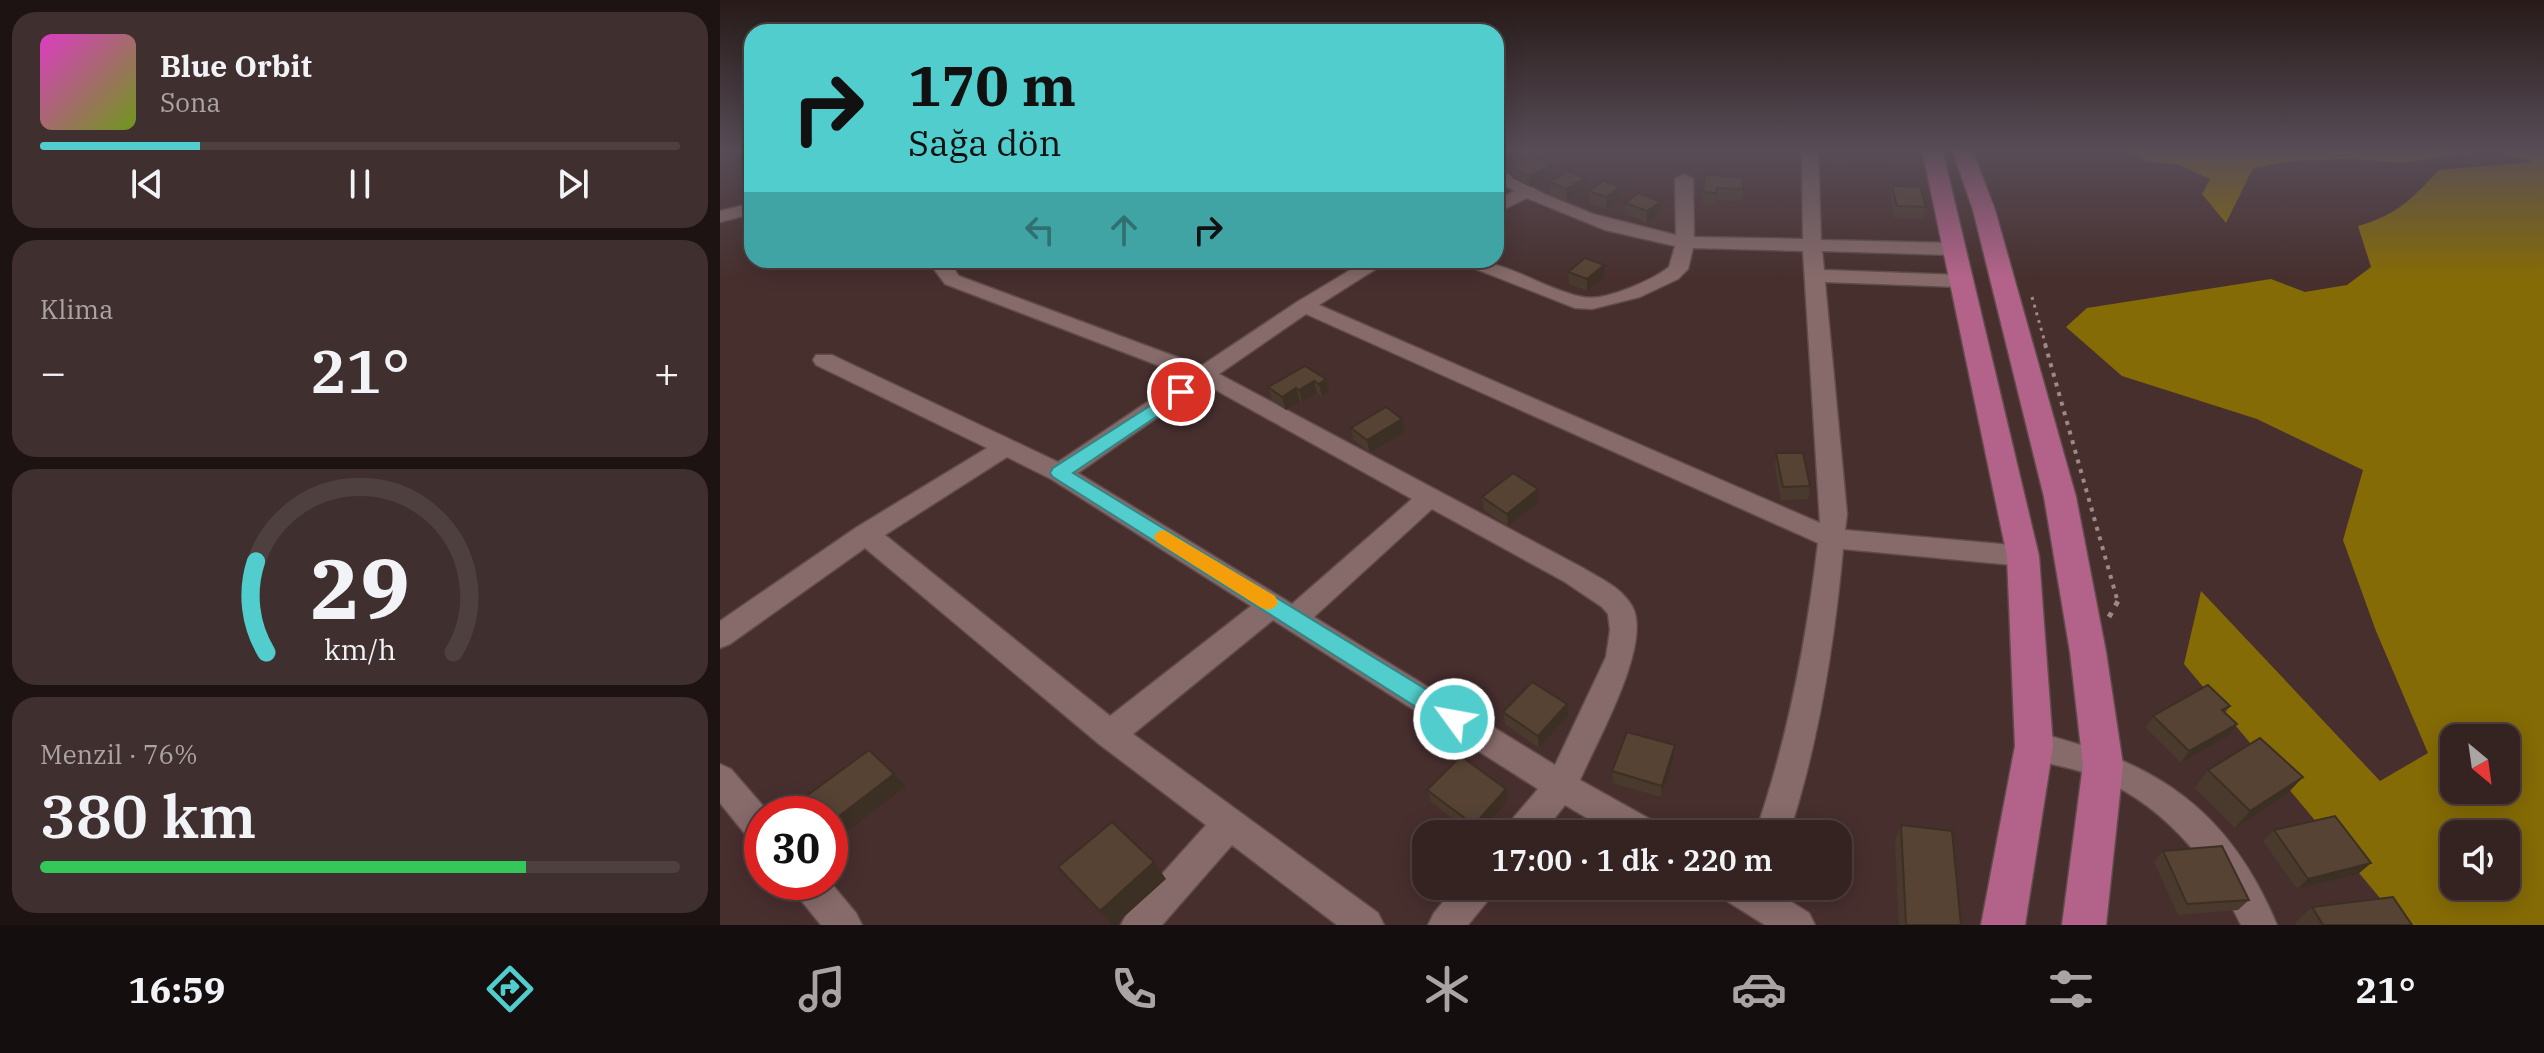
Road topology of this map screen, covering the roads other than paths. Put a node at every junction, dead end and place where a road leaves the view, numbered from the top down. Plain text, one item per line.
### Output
1 (1525, 192) edge
2 (1530, 192) edge
3 (1684, 192) edge
4 (1811, 192) edge
5 (1941, 192) edge
6 (1978, 192) edge
7 (1504, 204) edge
8 (744, 210) edge
9 (720, 217) edge
10 (1685, 242) junction
11 (1812, 244) junction
12 (1953, 249) junction
13 (945, 268) edge
14 (1367, 268) edge
15 (1490, 268) edge
16 (1815, 276) junction
17 (1960, 281) junction
18 (1304, 306) junction
19 (824, 360) dead end
20 (1206, 376) junction
21 (1004, 448) junction
22 (1060, 473) junction
23 (1430, 497) junction
24 (866, 534) junction
25 (1831, 538) junction
26 (2023, 556) junction
27 (1283, 612) junction
28 (722, 632) edge
29 (1110, 734) junction
30 (2034, 746) junction
31 (2103, 765) junction
32 (720, 779) edge
33 (1561, 786) junction
34 (744, 808) edge
35 (1533, 820) edge
36 (1620, 820) edge
37 (1777, 820) edge
38 (1230, 823) junction
39 (823, 900) edge
40 (1467, 900) edge
41 (1762, 900) edge
42 (844, 925) edge
43 (1139, 925) edge
44 (1366, 925) edge
45 (1446, 925) edge
46 (1797, 925) edge
47 (2003, 925) edge
48 (2084, 925) edge
49 (2259, 925) edge

1 - 7 street
2 - 10 street
3 - 10 street
4 - 11 street
5 - 12 main road
6 - 31 main road
8 - 9 street
10 - 11 street
10 - 15 street
11 - 12 street
11 - 16 street
12 - 17 main road
13 - 20 street
14 - 18 street
16 - 17 street
16 - 25 street
17 - 26 main road
18 - 20 street
18 - 25 street
19 - 21 street
20 - 22 street
20 - 23 street
21 - 22 street
21 - 24 street
22 - 27 street
23 - 27 street
23 - 33 street
24 - 28 street
24 - 29 street
25 - 26 street
25 - 37 street
26 - 30 main road
27 - 29 street
27 - 33 street
29 - 38 street
30 - 31 street
30 - 47 main road
31 - 48 main road
31 - 49 street
32 - 34 street
33 - 35 street
33 - 36 street
38 - 43 street
38 - 44 street
39 - 42 street
40 - 45 street
41 - 46 street

